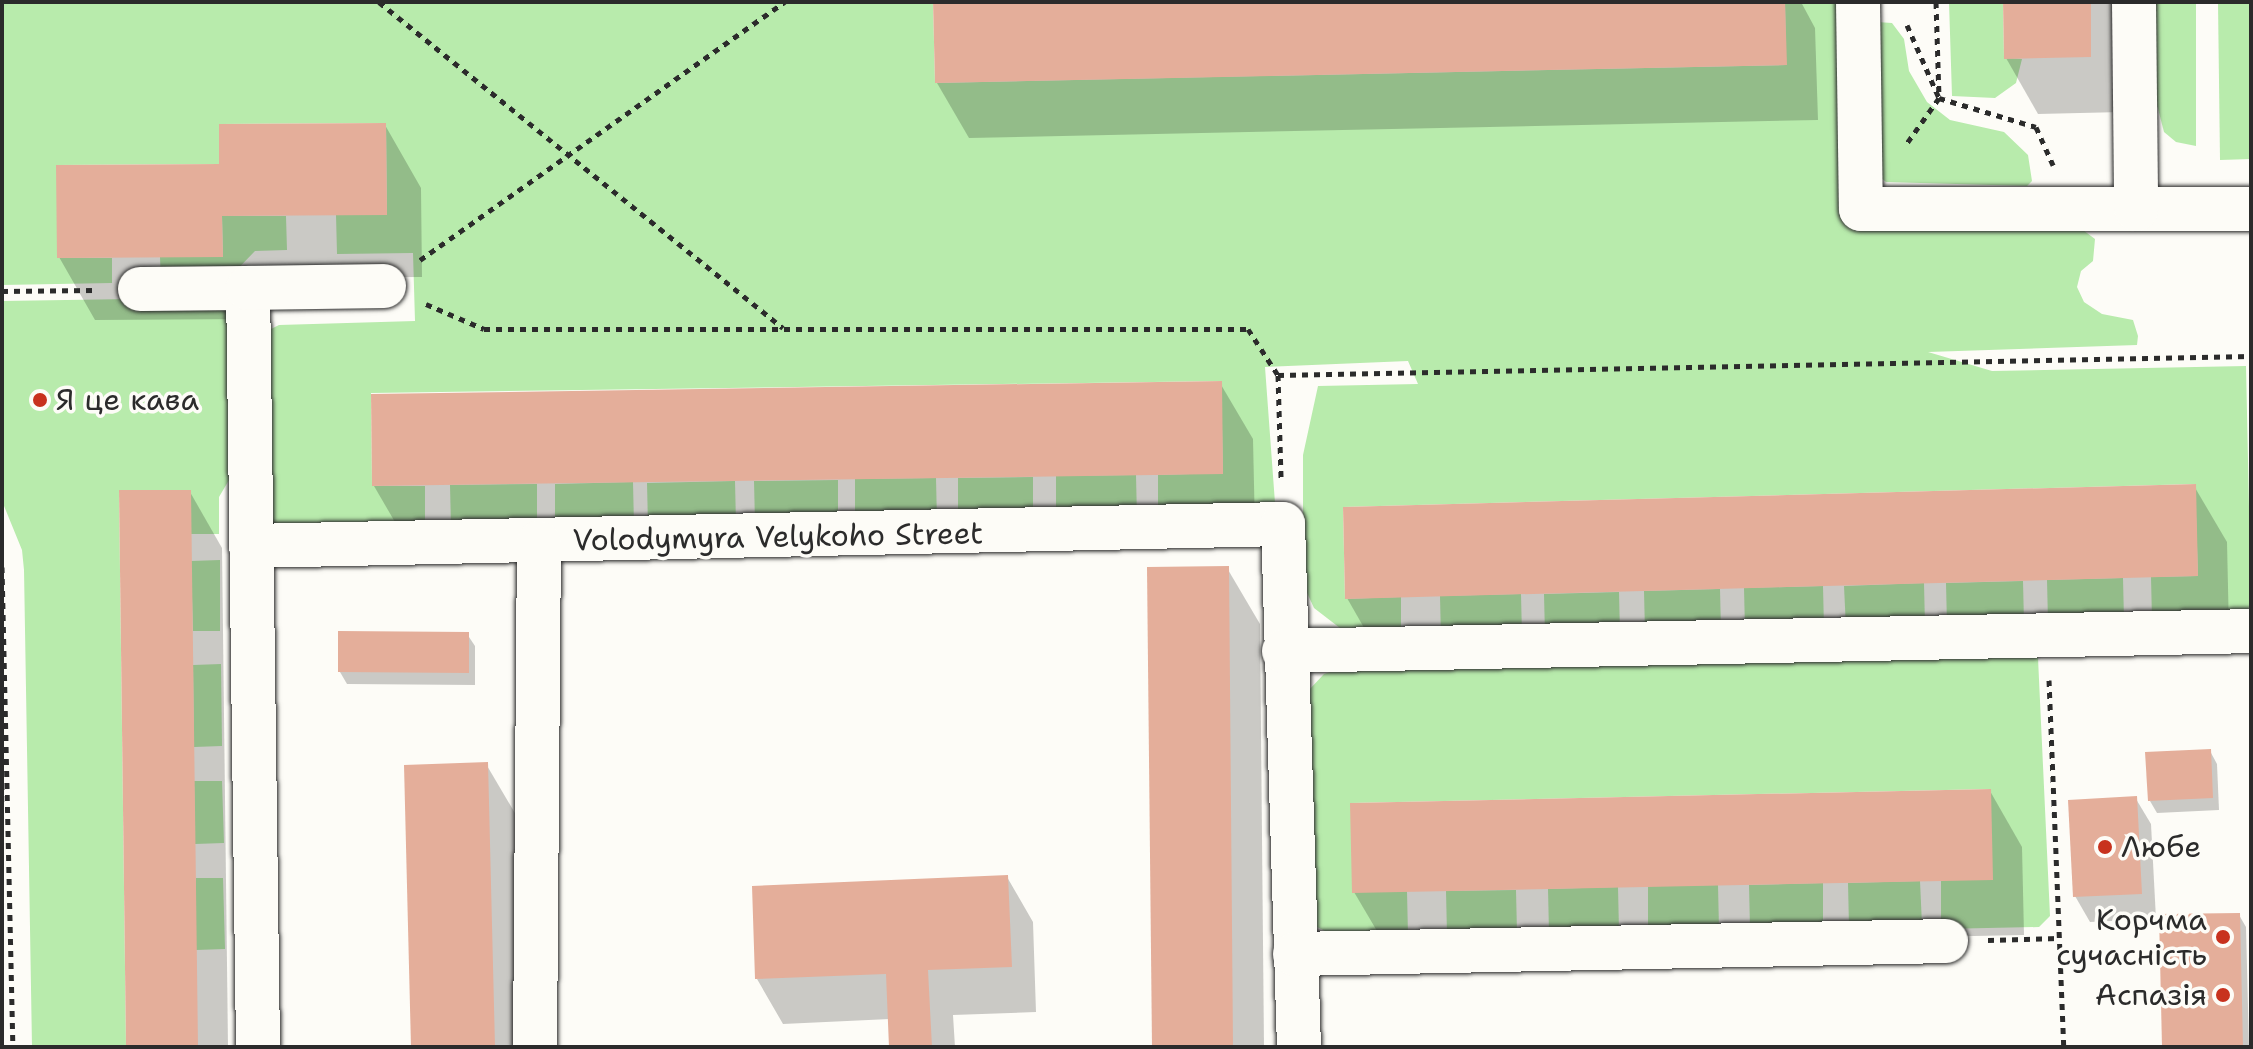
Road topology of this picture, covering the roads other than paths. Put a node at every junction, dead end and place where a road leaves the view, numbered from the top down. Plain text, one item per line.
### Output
1 (1858, 2) edge
2 (2134, 2) edge
3 (2136, 209) junction
4 (2251, 209) edge
5 (384, 286) road end
6 (248, 288) junction
7 (140, 289) road end
8 (539, 543) junction
9 (251, 546) junction
10 (2251, 631) edge
11 (1284, 651) junction
12 (1946, 941) road end
13 (1295, 954) junction
14 (258, 1047) edge
15 (535, 1047) edge
16 (1299, 1047) edge

1 - 3 lane
2 - 3 lane
3 - 4 lane
5 - 6 lane
6 - 7 lane
6 - 9 lane
8 - 9 lane, Volodymyra Velykoho Street
8 - 11 lane, Volodymyra Velykoho Street
8 - 15 lane
9 - 14 lane
10 - 11 lane
11 - 13 lane
12 - 13 lane
13 - 16 lane

